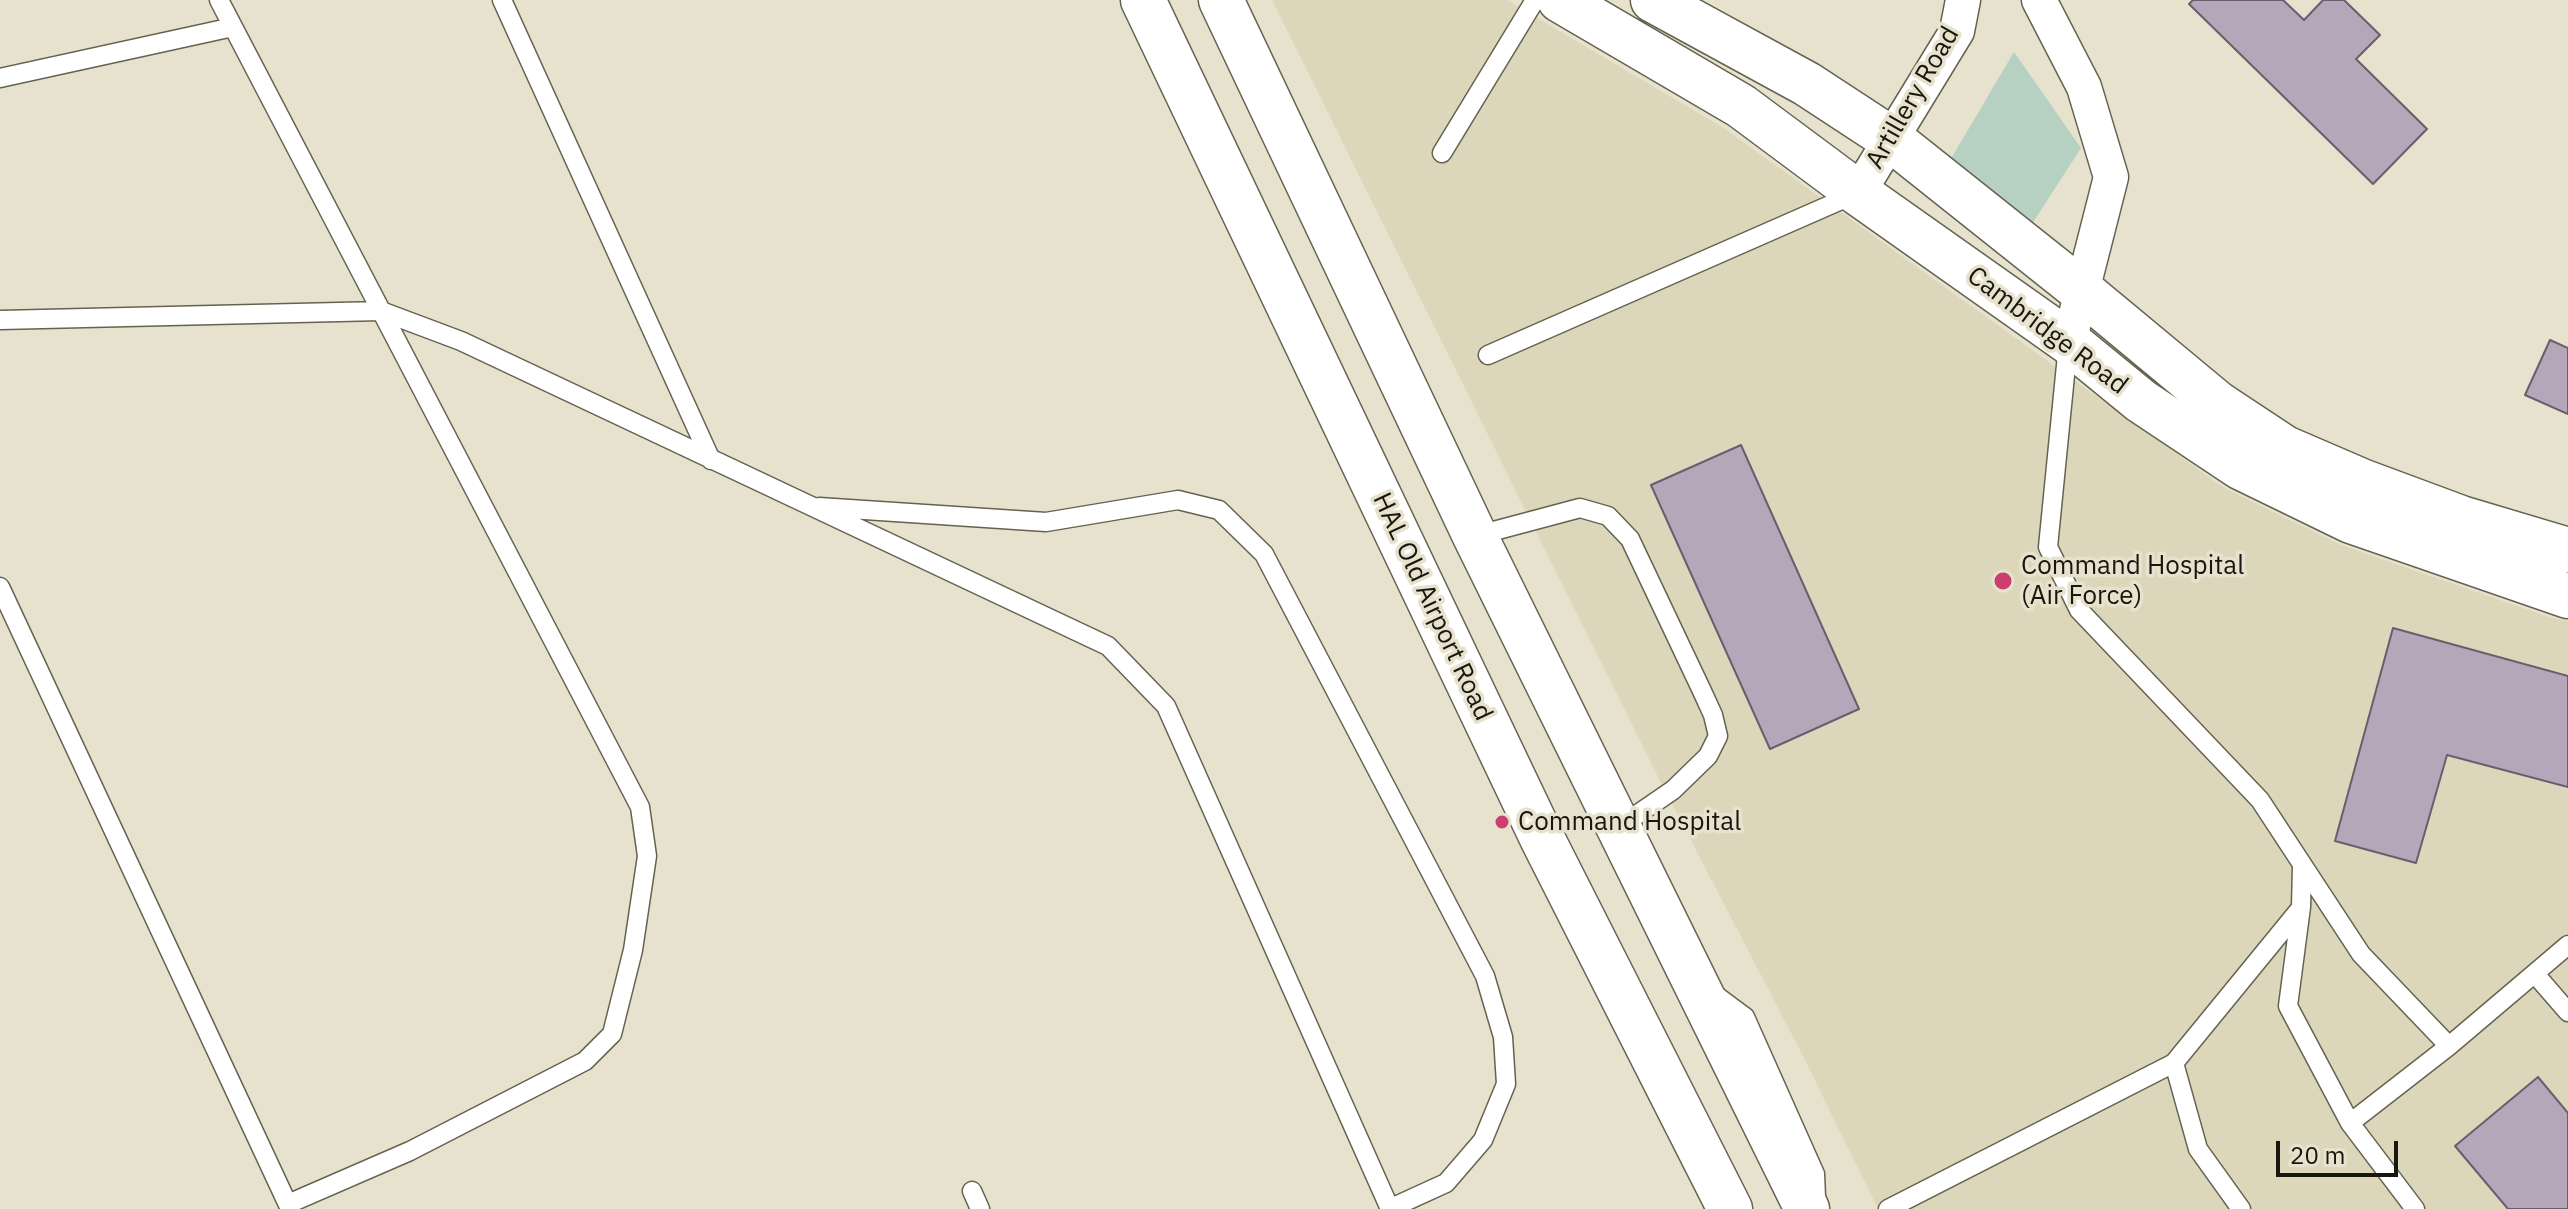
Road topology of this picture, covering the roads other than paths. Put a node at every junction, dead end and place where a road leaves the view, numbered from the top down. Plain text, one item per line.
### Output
1 (219, 0) edge
2 (502, 0) edge
3 (1143, 0) edge
4 (1221, 0) edge
5 (1535, 0) edge
6 (1560, 0) edge
7 (1653, 0) edge
8 (1963, 0) edge
9 (2039, 0) edge
10 (233, 27) junction
11 (0, 78) edge
12 (1891, 139) junction
13 (1442, 153) dead end
14 (1858, 193) junction
15 (2082, 291) junction
16 (381, 311) junction
17 (0, 320) edge
18 (2069, 342) junction
19 (1488, 355) dead end
20 (711, 460) junction
21 (808, 506) junction
22 (1475, 536) junction
23 (2568, 550) edge
24 (0, 587) edge
25 (2568, 596) edge
26 (1619, 827) junction
27 (2302, 866) junction
28 (2301, 907) junction
29 (2568, 945) edge
30 (2535, 974) junction
31 (1693, 977) junction
32 (2568, 1012) edge
33 (2449, 1046) junction
34 (2174, 1063) junction
35 (2350, 1123) junction
36 (972, 1191) dead end
37 (1908, 1204) edge
38 (289, 1206) edge
39 (980, 1209) edge
40 (1389, 1209) edge
41 (1730, 1209) edge
42 (1807, 1209) edge
43 (1816, 1209) edge
44 (1888, 1209) edge
45 (2241, 1209) edge
46 (2415, 1209) edge

1 - 10 lane
2 - 20 lane
3 - 41 main road, HAL Old Airport Road
4 - 22 main road
5 - 13 lane
6 - 14 main road, Cambridge Road
7 - 12 main road, Cambridge Road
8 - 12 street, Artillery Road
9 - 15 street
10 - 11 lane
10 - 16 lane
12 - 14 street, Artillery Road
12 - 15 main road, Cambridge Road
14 - 18 main road, Cambridge Road
14 - 19 lane
15 - 18 street
15 - 23 main road, Cambridge Road
16 - 17 lane
16 - 20 lane
16 - 38 lane
18 - 25 main road, Cambridge Road
18 - 27 lane
20 - 21 lane
21 - 40 lane
21 - 40 lane
22 - 26 main road
22 - 26 lane
24 - 38 lane
26 - 31 main road
27 - 28 lane
27 - 33 lane
28 - 34 lane
28 - 35 lane
29 - 30 lane
30 - 32 lane
30 - 33 lane
31 - 42 main road
31 - 43 lane
33 - 35 lane
34 - 37 lane
34 - 45 lane
35 - 46 lane
36 - 39 lane
37 - 44 lane

